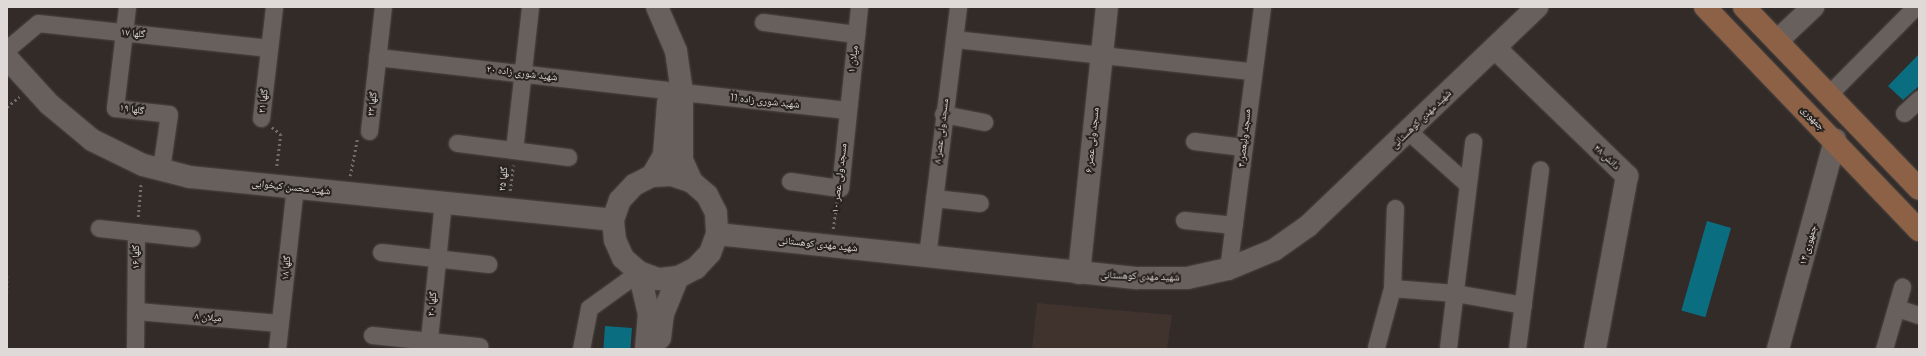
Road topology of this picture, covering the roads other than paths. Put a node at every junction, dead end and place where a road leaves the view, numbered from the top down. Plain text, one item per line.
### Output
1 (126, 7) edge
2 (274, 7) edge
3 (383, 7) edge
4 (530, 7) edge
5 (641, 7) edge
6 (658, 7) edge
7 (859, 7) edge
8 (958, 7) edge
9 (1107, 7) edge
10 (1262, 7) edge
11 (1537, 7) edge
12 (1705, 7) edge
13 (1744, 7) edge
14 (1791, 7) edge
15 (1813, 7) edge
16 (1915, 7) edge
17 (764, 22) dead end
18 (124, 32) junction
19 (856, 34) junction
20 (1772, 36) junction
21 (955, 39) junction
22 (269, 48) junction
23 (1495, 48) junction
24 (7, 49) edge
25 (1101, 54) junction
26 (377, 57) junction
27 (7, 58) edge
28 (1251, 71) junction
29 (522, 73) junction
30 (675, 91) junction
31 (1828, 94) junction
32 (1919, 99) edge
33 (847, 110) junction
34 (1904, 113) dead end
35 (943, 114) junction
36 (260, 118) road end
37 (984, 122) dead end
38 (369, 131) road end
39 (1408, 131) junction
40 (1835, 140) junction
41 (1194, 142) dead end
42 (1473, 142) dead end
43 (458, 143) dead end
44 (1243, 147) junction
45 (514, 150) junction
46 (568, 157) dead end
47 (152, 167) junction
48 (1540, 169) dead end
49 (652, 176) junction
50 (790, 181) dead end
51 (692, 182) junction
52 (1467, 184) junction
53 (285, 186) junction
54 (1919, 189) edge
55 (934, 198) junction
56 (443, 202) junction
57 (980, 203) dead end
58 (1395, 208) dead end
59 (613, 220) junction
60 (1184, 220) dead end
61 (1234, 225) junction
62 (99, 228) dead end
63 (1919, 230) edge
64 (136, 232) junction
65 (717, 234) junction
66 (191, 238) dead end
67 (381, 252) dead end
68 (927, 256) junction
69 (437, 258) junction
70 (488, 264) dead end
71 (1228, 269) junction
72 (638, 272) junction
73 (1079, 273) junction
74 (678, 277) junction
75 (1902, 287) dead end
76 (1392, 288) junction
77 (1455, 293) junction
78 (1523, 306) junction
79 (1897, 308) junction
80 (136, 311) junction
81 (1919, 315) edge
82 (280, 323) junction
83 (372, 335) dead end
84 (428, 345) edge
85 (479, 346) dead end
86 (1376, 347) dead end
87 (1448, 347) dead end
88 (135, 349) edge
89 (277, 349) edge
90 (581, 349) edge
91 (646, 349) edge
92 (659, 349) edge
93 (1517, 349) edge
94 (1595, 349) edge
95 (1778, 349) edge
96 (1884, 349) edge

1 - 18 street, گلها ۱۹
2 - 22 street, گلها ۲۱
3 - 26 street, گلها ۲۳
4 - 29 street
5 - 30 street
6 - 30 street
7 - 19 street, میلان ۱
8 - 21 street, مسجد ولی عصر ۸
9 - 25 street, مسجد ولی عصر ۶
10 - 28 street, مسجد ولیعصر ۴
11 - 23 street, شهید مهدی کوهستانی
12 - 40 main road, جمهوری
13 - 20 main road
14 - 20 street
15 - 20 street
16 - 31 street
17 - 19 street
18 - 22 street, گلها ۱۷
18 - 24 street, گلها ۱۷
18 - 47 street, گلها ۱۹
19 - 33 street, میلان ۱
20 - 31 main road
21 - 25 street
21 - 35 street, مسجد ولی عصر ۸
22 - 36 street, گلها ۲۱
23 - 39 street, شهید مهدی کوهستانی
23 - 94 street, دانش ۲۸
25 - 28 street
25 - 73 street, مسجد ولی عصر ۶
26 - 29 street, شهید شوری زاده ۲۰
26 - 38 street, گلها ۲۳
27 - 47 street, شهید محسن کیخوایی
28 - 44 street, مسجد ولیعصر ۴
29 - 30 street, شهید شوری زاده ۲۰
29 - 45 street
30 - 33 street, شهید شوری زاده 11
30 - 49 street
30 - 51 street
31 - 54 main road
32 - 34 street
33 - 50 street, مسجد ولی عصر ۱۰
35 - 37 street
35 - 55 street, مسجد ولی عصر ۸
39 - 52 street
39 - 71 street, شهید مهدی کوهستانی
40 - 63 main road, جمهوری
40 - 95 street, جمهوری ۱۴
41 - 44 street
42 - 52 street
43 - 45 street
44 - 61 street, مسجد ولیعصر ۴
45 - 46 street
47 - 53 street, شهید محسن کیخوایی
48 - 78 street
49 - 51 street
49 - 59 street
51 - 65 street
52 - 77 street
53 - 56 street, شهید محسن کیخوایی
53 - 82 street, گلها ۱۸
55 - 57 street
55 - 68 street, مسجد ولی عصر ۸
56 - 59 street, شهید محسن کیخوایی
56 - 69 street, گلها ۲۰
58 - 76 street
59 - 72 street
60 - 61 street
61 - 71 street, مسجد ولیعصر ۴
62 - 64 street
64 - 66 street
64 - 80 street, گلها ۱۶
65 - 68 street, شهید مهدی کوهستانی
65 - 74 street
67 - 69 street
68 - 73 street, شهید مهدی کوهستانی
69 - 70 street
69 - 84 street, گلها ۲۰
71 - 73 street, شهید مهدی کوهستانی
72 - 74 street
72 - 90 street
72 - 91 street
74 - 92 street
75 - 79 street
76 - 77 street
76 - 86 street
77 - 78 street
77 - 87 street
78 - 93 street
79 - 81 street
79 - 96 street
80 - 82 street, میلان ۸
80 - 88 street, گلها ۱۶
82 - 89 street, گلها ۱۸
83 - 84 street
84 - 85 street

